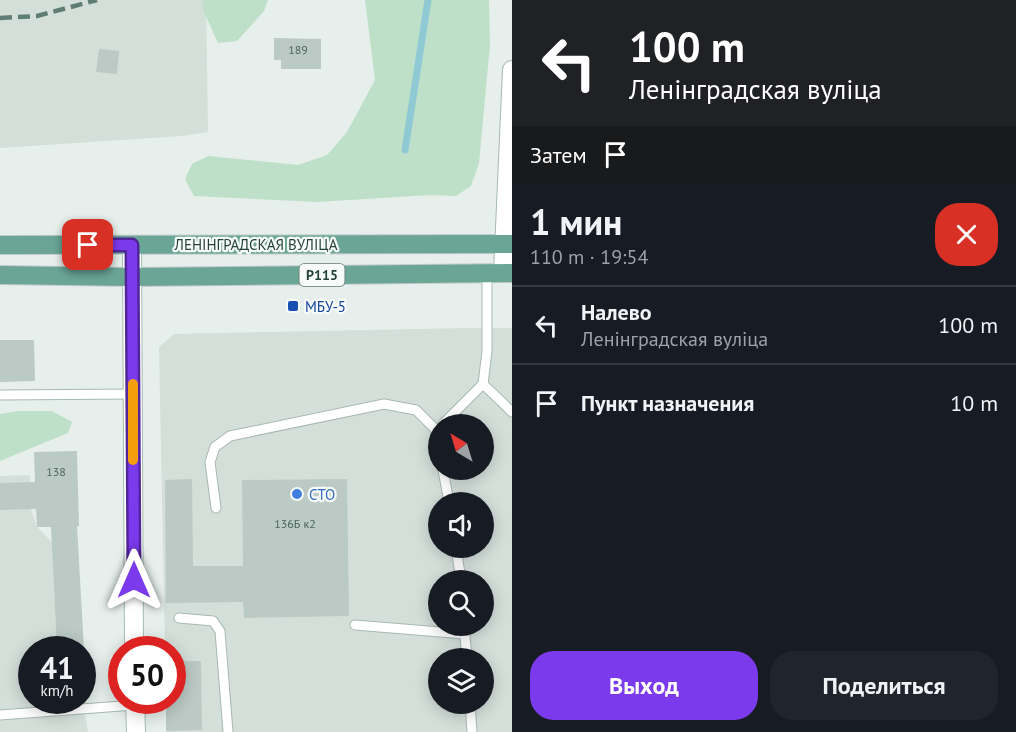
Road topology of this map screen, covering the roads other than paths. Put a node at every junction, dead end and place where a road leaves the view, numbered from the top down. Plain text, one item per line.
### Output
1 (512, 70) edge
2 (509, 244) edge
3 (0, 245) edge
4 (132, 245) junction
5 (501, 274) edge
6 (0, 275) edge
7 (132, 277) junction
8 (483, 384) junction
9 (133, 394) junction
10 (0, 395) edge
11 (512, 412) edge
12 (455, 414) edge
13 (428, 421) edge
14 (216, 508) dead end
15 (179, 618) dead end
16 (355, 624) dead end
17 (428, 628) edge
18 (134, 636) edge
19 (108, 705) edge
20 (135, 714) edge
21 (471, 714) edge
22 (0, 715) edge
23 (136, 732) edge
24 (228, 732) edge
25 (472, 732) edge

1 - 2 main road
2 - 4 main road, ЛЕНІНГРАДСКАЯ ВУЛІЦА / Р115
2 - 5 main road
3 - 4 main road, ЛЕНІНГРАДСКАЯ ВУЛІЦА / Р115
4 - 7 main road
5 - 7 main road, ЛЕНІНГРАДСКАЯ ВУЛІЦА / Р115
5 - 8 lane
6 - 7 main road, ЛЕНІНГРАДСКАЯ ВУЛІЦА / Р115
7 - 9 main road
8 - 11 lane
8 - 12 lane
9 - 10 lane
9 - 18 main road
13 - 14 lane
15 - 24 lane
16 - 17 lane
19 - 22 lane
20 - 23 main road
21 - 25 lane

